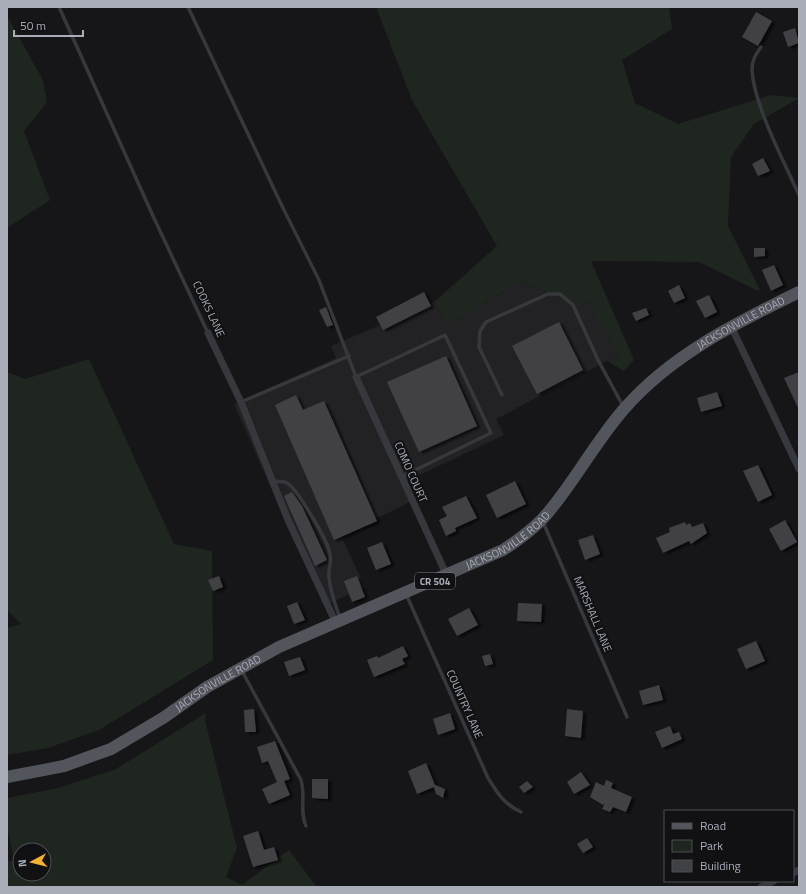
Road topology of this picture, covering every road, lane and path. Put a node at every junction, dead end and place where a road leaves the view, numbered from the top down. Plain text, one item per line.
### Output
1 (59, 7) edge
2 (188, 7) edge
3 (761, 47) dead end
4 (799, 195) edge
5 (799, 292) edge
6 (731, 326) junction
7 (208, 332) joint
8 (349, 356) junction
9 (356, 377) junction
10 (502, 395) dead end
11 (241, 402) junction
12 (624, 409) junction
13 (799, 470) edge
14 (401, 477) junction
15 (272, 481) junction
16 (542, 519) junction
17 (447, 576) junction
18 (405, 593) junction
19 (339, 622) junction
20 (241, 668) junction
21 (627, 716) dead end
22 (7, 777) edge
23 (521, 812) dead end
24 (306, 826) dead end
25 (772, 882) edge
26 (761, 887) edge

1 - 7 lane, COOKS LANE
2 - 8 lane
3 - 4 lane
5 - 6 main road, JACKSONVILLE ROAD / CR 504
6 - 12 main road, JACKSONVILLE ROAD / CR 504
6 - 13 street
7 - 11 street, COOKS LANE
8 - 9 lane
8 - 11 lane
9 - 14 street, COMO COURT
9 - 14 lane
10 - 12 lane
11 - 15 street, COOKS LANE
12 - 16 main road, JACKSONVILLE ROAD / CR 504
14 - 17 street, COMO COURT
15 - 19 street, COOKS LANE
15 - 19 lane
16 - 17 main road, JACKSONVILLE ROAD / CR 504
16 - 21 lane, MARSHALL LANE
17 - 18 main road, JACKSONVILLE ROAD / CR 504
18 - 19 main road, JACKSONVILLE ROAD / CR 504
18 - 23 lane, COUNTRY LANE
19 - 20 main road, JACKSONVILLE ROAD / CR 504
20 - 22 main road, JACKSONVILLE ROAD / CR 504
20 - 24 lane
25 - 26 street

